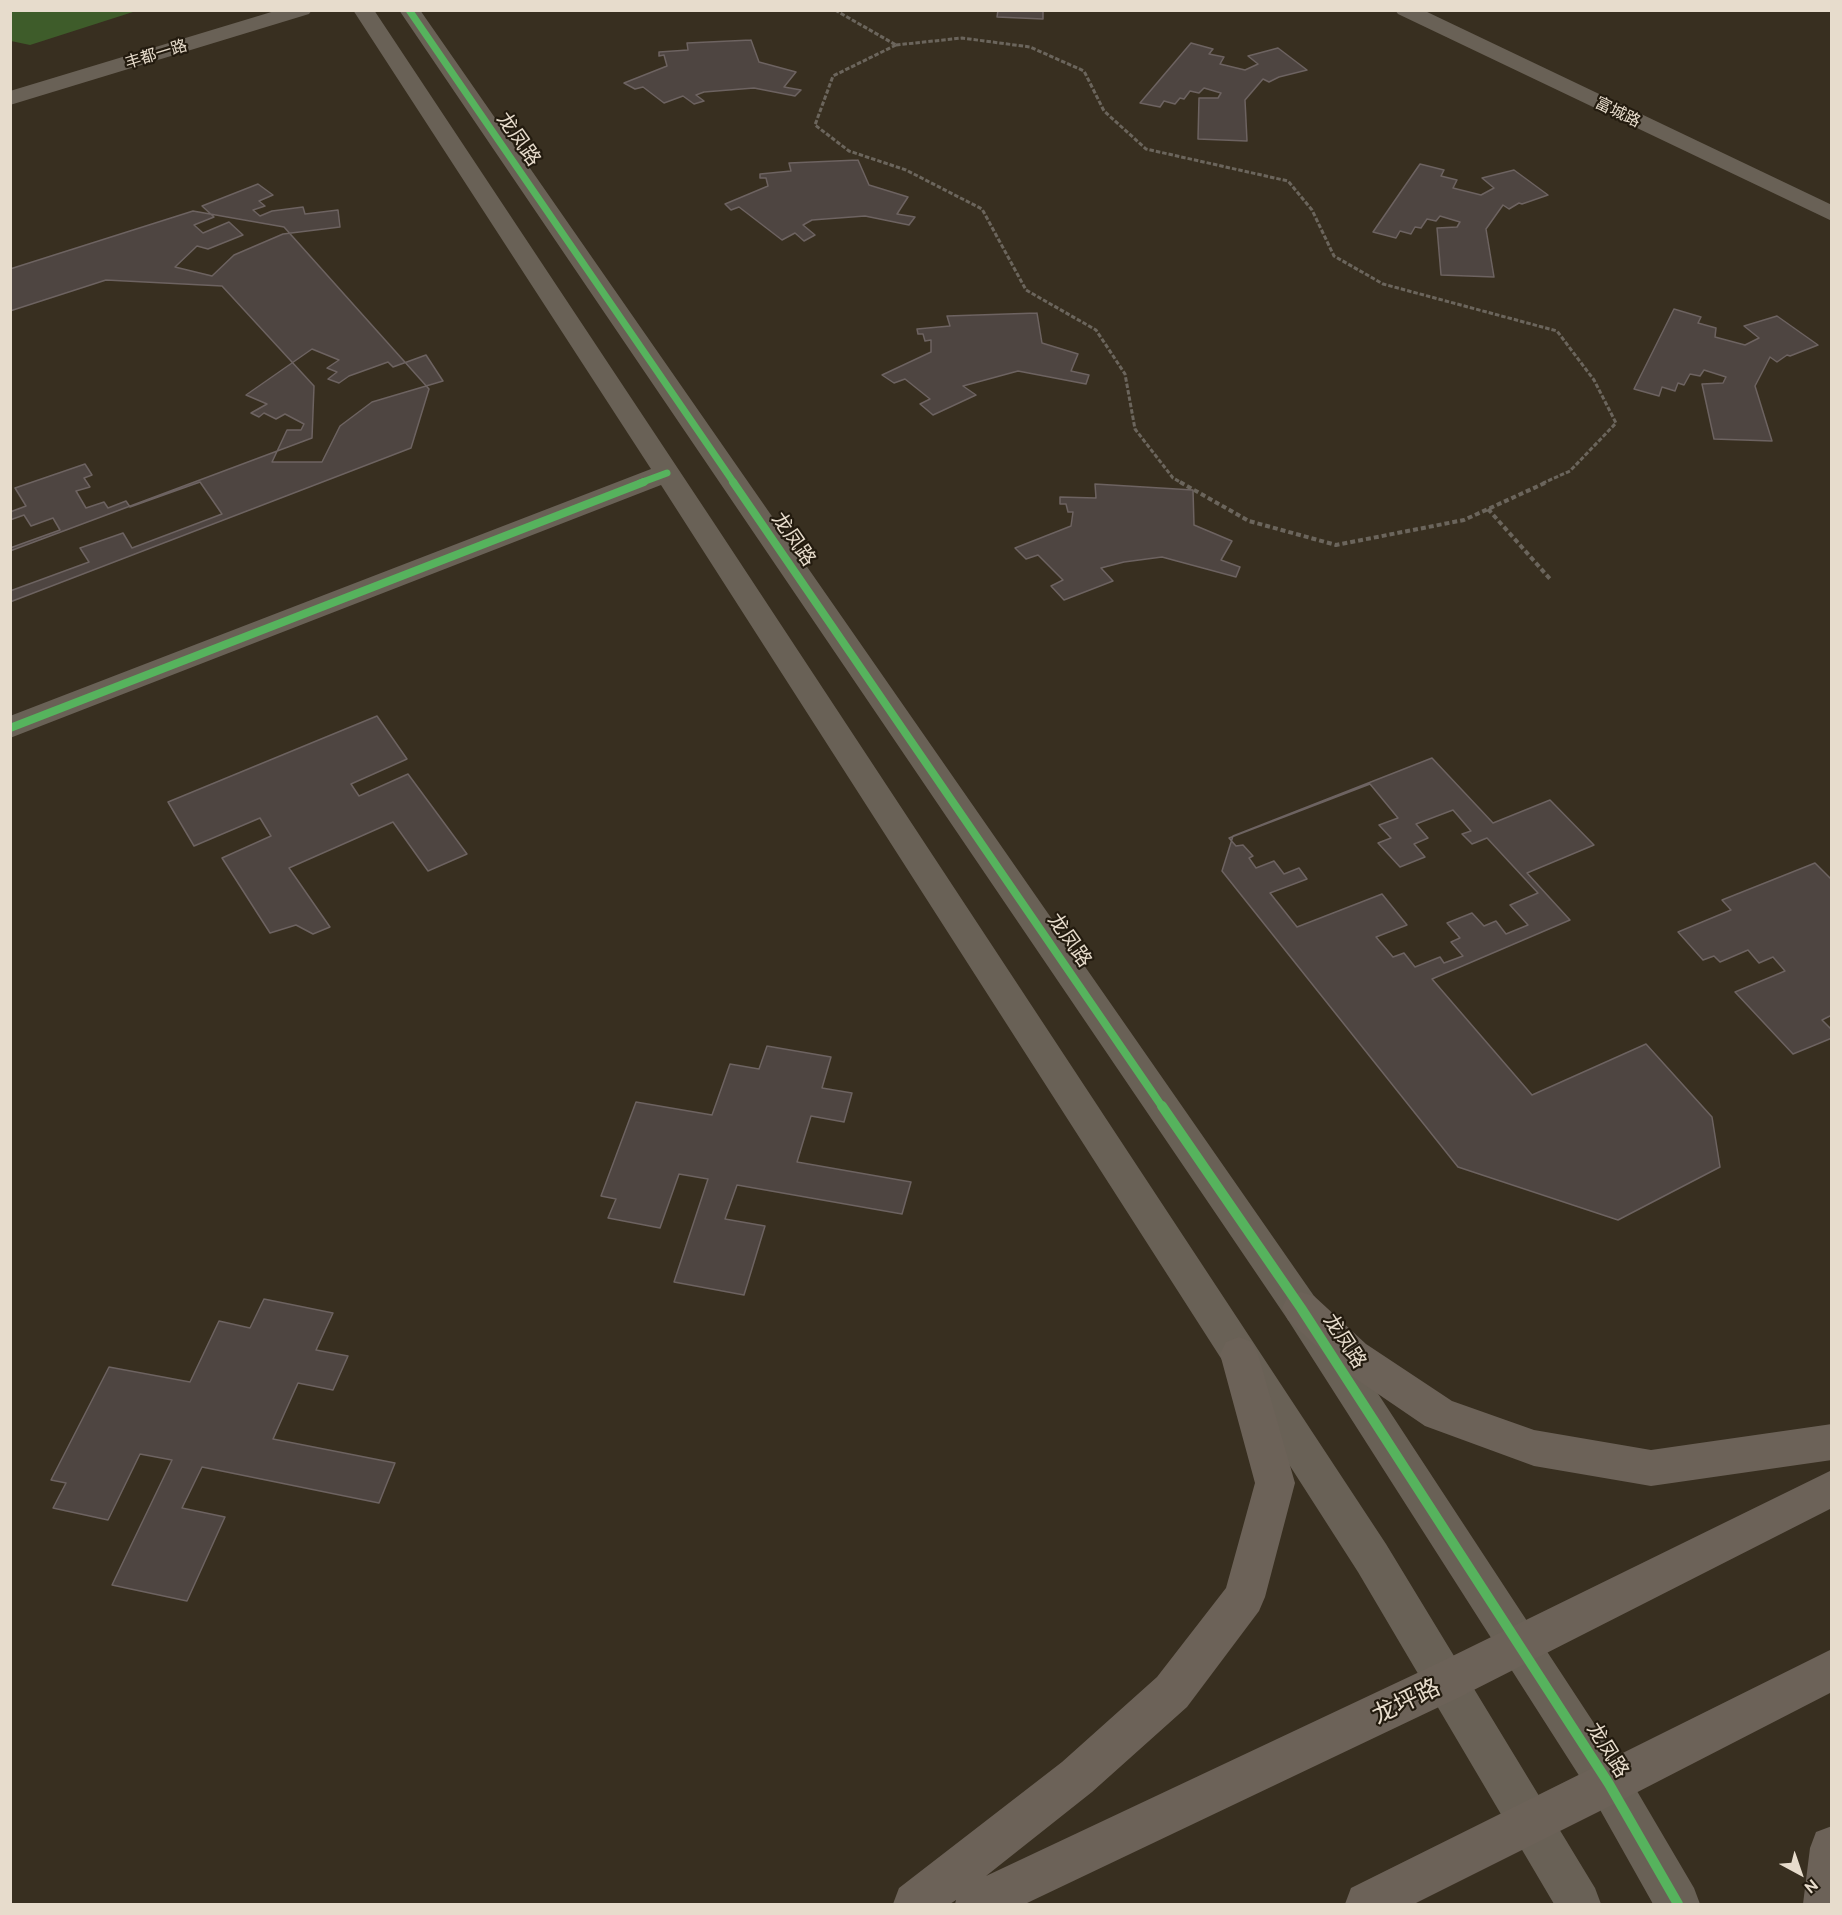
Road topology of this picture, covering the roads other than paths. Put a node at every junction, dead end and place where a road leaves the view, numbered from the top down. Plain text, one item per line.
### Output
1 (230, 10) edge
2 (302, 10) edge
3 (363, 10) edge
4 (409, 10) edge
5 (1405, 10) edge
6 (203, 18) dead end
7 (10, 98) edge
8 (1832, 214) edge
9 (667, 472) junction
10 (10, 728) edge
11 (1302, 1308) junction
12 (1239, 1354) junction
13 (1832, 1442) edge
14 (1832, 1488) edge
15 (1519, 1645) junction
16 (1832, 1669) edge
17 (1445, 1682) junction
18 (1609, 1784) junction
19 (1529, 1822) junction
20 (1832, 1848) edge
21 (915, 1905) edge
22 (977, 1905) edge
23 (1367, 1905) edge
24 (1579, 1905) edge
25 (1678, 1905) edge
26 (1825, 1905) edge

1 - 6 street, 丰都一路
2 - 7 street, 丰都一路
3 - 9 street
4 - 11 street, 龙凤路
5 - 8 street, 富城路
9 - 10 street
9 - 12 street
11 - 13 main road
11 - 15 street, 龙凤路
12 - 17 street
12 - 21 main road
14 - 15 main road, 龙坪路
15 - 17 main road, 龙坪路
15 - 18 street, 龙凤路
16 - 18 main road
17 - 19 street
17 - 22 main road, 龙坪路
18 - 19 main road
18 - 25 street, 龙凤路
19 - 23 main road
19 - 24 street
20 - 26 main road

